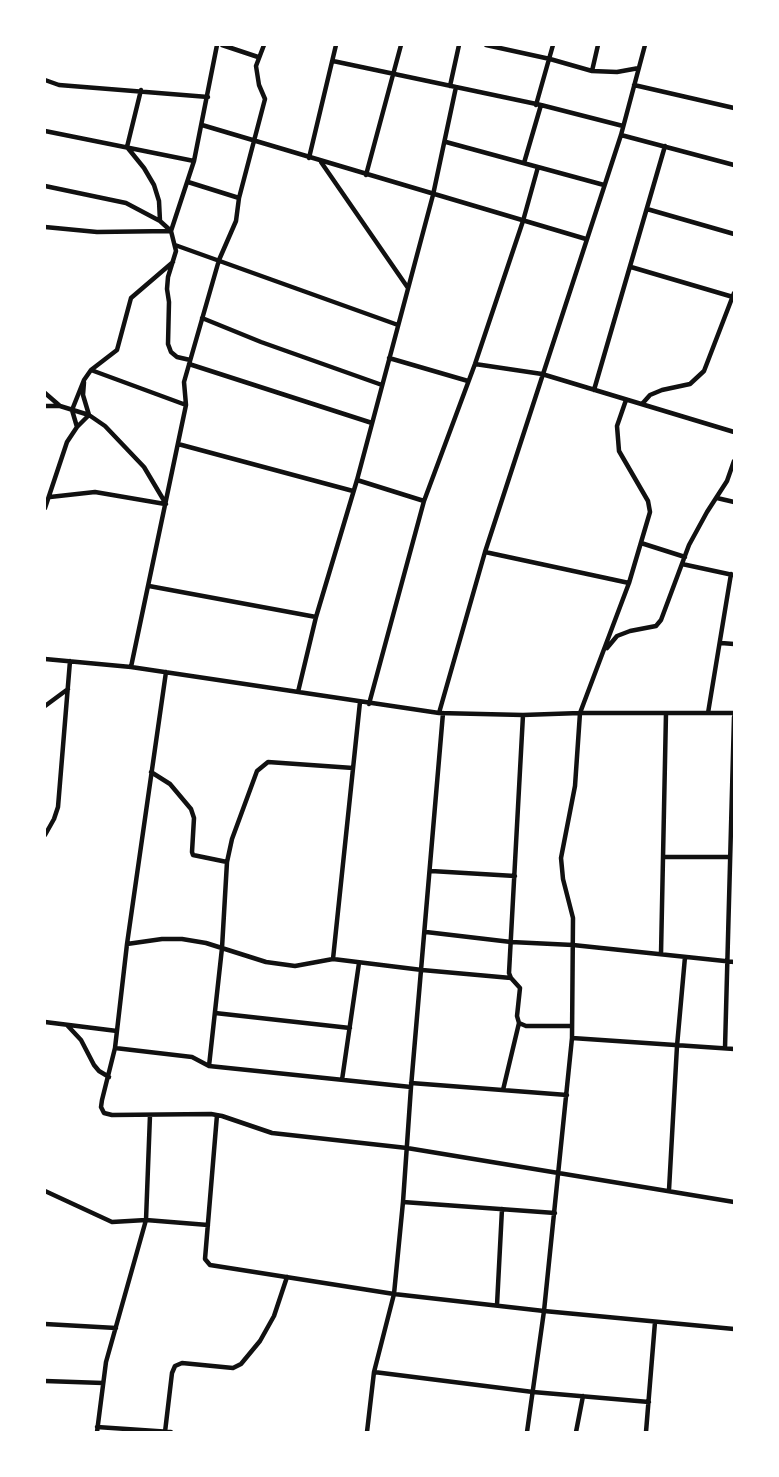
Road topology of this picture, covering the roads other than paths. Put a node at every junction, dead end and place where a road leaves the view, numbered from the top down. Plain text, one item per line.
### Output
1 (217, 45) edge
2 (222, 45) edge
3 (264, 45) edge
4 (336, 45) edge
5 (401, 45) edge
6 (459, 45) edge
7 (486, 45) edge
8 (553, 45) edge
9 (598, 45) edge
10 (645, 45) edge
11 (258, 57) junction
12 (550, 59) junction
13 (333, 61) junction
14 (639, 68) junction
15 (592, 71) junction
16 (393, 74) junction
17 (45, 80) edge
18 (634, 85) junction
19 (453, 87) junction
20 (141, 90) junction
21 (208, 97) junction
22 (538, 105) junction
23 (734, 108) edge
24 (202, 125) junction
25 (623, 126) junction
26 (45, 131) edge
27 (621, 135) junction
28 (256, 141) junction
29 (446, 142) junction
30 (665, 146) junction
31 (127, 147) junction
32 (309, 158) junction
33 (194, 161) junction
34 (321, 162) junction
35 (524, 164) junction
36 (734, 165) edge
37 (538, 167) junction
38 (366, 175) junction
39 (188, 183) junction
40 (604, 185) junction
41 (45, 186) edge
42 (433, 195) junction
43 (239, 198) junction
44 (647, 209) junction
45 (160, 221) junction
46 (523, 221) junction
47 (45, 227) edge
48 (171, 231) junction
49 (734, 234) edge
50 (586, 239) junction
51 (174, 244) junction
52 (219, 260) junction
53 (173, 262) junction
54 (630, 267) junction
55 (408, 288) junction
56 (733, 295) edge
57 (202, 318) junction
58 (398, 325) junction
59 (389, 358) junction
60 (190, 362) junction
61 (475, 364) junction
62 (92, 370) junction
63 (542, 374) junction
64 (84, 380) junction
65 (468, 381) junction
66 (382, 385) junction
67 (594, 390) junction
68 (45, 393) edge
69 (626, 400) junction
70 (186, 405) junction
71 (642, 405) junction
72 (45, 406) edge
73 (60, 406) junction
74 (72, 410) junction
75 (89, 415) junction
76 (372, 423) junction
77 (77, 428) junction
78 (734, 432) edge
79 (178, 444) junction
80 (734, 461) edge
81 (357, 480) junction
82 (353, 491) junction
83 (50, 497) junction
84 (717, 498) junction
85 (424, 501) junction
86 (734, 502) edge
87 (165, 504) junction
88 (45, 508) edge
89 (641, 543) junction
90 (485, 552) junction
91 (685, 557) junction
92 (682, 564) junction
93 (733, 575) edge
94 (629, 582) junction
95 (148, 585) junction
96 (316, 617) junction
97 (721, 643) junction
98 (734, 644) edge
99 (603, 652) junction
100 (45, 659) edge
101 (70, 661) junction
102 (132, 667) junction
103 (166, 672) junction
104 (68, 689) junction
105 (298, 692) junction
106 (360, 702) junction
107 (369, 704) junction
108 (45, 706) edge
109 (441, 713) junction
110 (580, 713) junction
111 (666, 713) junction
112 (708, 713) junction
113 (523, 716) junction
114 (734, 716) edge
115 (353, 768) junction
116 (151, 772) junction
117 (45, 835) edge
118 (664, 857) junction
119 (730, 857) junction
120 (227, 862) junction
121 (430, 871) junction
122 (515, 876) junction
123 (426, 932) junction
124 (511, 942) junction
125 (127, 944) junction
126 (573, 945) junction
127 (222, 948) junction
128 (661, 954) junction
129 (685, 957) junction
130 (333, 959) junction
131 (727, 961) junction
132 (734, 962) edge
133 (359, 963) junction
134 (422, 970) junction
135 (511, 978) junction
136 (215, 1013) junction
137 (45, 1022) edge
138 (519, 1023) junction
139 (67, 1024) junction
140 (572, 1026) junction
141 (350, 1028) junction
142 (117, 1031) junction
143 (572, 1038) junction
144 (677, 1046) junction
145 (115, 1048) junction
146 (725, 1048) junction
147 (734, 1049) edge
148 (209, 1066) junction
149 (108, 1077) junction
150 (342, 1080) junction
151 (411, 1085) junction
152 (503, 1090) junction
153 (567, 1095) junction
154 (150, 1114) junction
155 (217, 1115) junction
156 (407, 1148) junction
157 (559, 1172) junction
158 (669, 1190) junction
159 (45, 1191) edge
160 (404, 1202) junction
161 (734, 1202) edge
162 (502, 1209) junction
163 (555, 1213) junction
164 (146, 1220) junction
165 (208, 1225) junction
166 (287, 1277) junction
167 (394, 1294) junction
168 (497, 1305) junction
169 (544, 1311) junction
170 (655, 1322) junction
171 (45, 1324) edge
172 (116, 1328) junction
173 (734, 1329) edge
174 (374, 1372) junction
175 (45, 1381) edge
176 (103, 1383) junction
177 (533, 1392) junction
178 (583, 1396) junction
179 (649, 1402) junction
180 (97, 1429) edge
181 (165, 1432) edge
182 (171, 1432) edge
183 (367, 1432) edge
184 (527, 1432) edge
185 (576, 1432) edge
186 (646, 1432) edge

1 - 21 street
2 - 11 street
3 - 11 street
4 - 13 street
5 - 16 street
6 - 19 street
7 - 12 street
8 - 12 street
9 - 15 street
10 - 14 street
11 - 28 street
12 - 15 street
12 - 22 street
13 - 16 street
13 - 32 street
14 - 15 street
14 - 18 street
16 - 19 street
16 - 38 street
17 - 20 street
18 - 23 street
18 - 25 street
19 - 22 street
19 - 29 street
20 - 21 street
20 - 31 street
21 - 24 street
22 - 25 street
22 - 35 street
24 - 28 street
24 - 33 street
25 - 27 street
26 - 31 street
27 - 30 street
27 - 40 street
28 - 32 street
28 - 43 street
29 - 35 street
29 - 42 street
30 - 36 street
30 - 44 street
31 - 33 street
31 - 45 street
32 - 34 street
33 - 39 street
34 - 38 street
34 - 55 street
35 - 37 street
37 - 40 street
37 - 46 street
38 - 42 street
39 - 43 street
39 - 48 street
40 - 50 street
41 - 45 street
42 - 46 street
42 - 55 street
43 - 52 street
44 - 49 street
44 - 54 street
45 - 48 street
46 - 50 street
46 - 61 street
47 - 48 street
48 - 51 street
50 - 63 street
51 - 52 street
51 - 53 street
52 - 57 street
52 - 58 street
53 - 60 street
53 - 62 street
54 - 56 street
54 - 67 street
55 - 58 street
56 - 71 street
57 - 60 street
57 - 66 street
58 - 59 street
59 - 65 street
59 - 66 street
60 - 70 street
60 - 76 street
61 - 63 street
61 - 65 street
62 - 64 street
62 - 70 street
63 - 67 street
63 - 90 street
64 - 74 street
64 - 75 street
65 - 85 street
66 - 76 street
67 - 69 street
68 - 73 street
69 - 71 street
69 - 89 street
70 - 79 street
71 - 78 street
72 - 73 street
73 - 74 street
74 - 75 street
74 - 77 street
75 - 77 street
75 - 87 street
76 - 81 street
77 - 83 street
79 - 82 street
79 - 87 street
80 - 84 street
81 - 82 street
81 - 85 street
82 - 96 street
83 - 87 street
83 - 88 street
84 - 86 street
84 - 91 street
85 - 107 street
87 - 95 street
89 - 91 street
89 - 94 street
90 - 94 street
90 - 109 street
91 - 92 street
92 - 93 street
92 - 99 street
93 - 97 street
94 - 99 street
95 - 96 street
95 - 102 street
96 - 105 street
97 - 98 street
97 - 112 street
99 - 110 street
100 - 101 street
101 - 102 street
101 - 104 street
102 - 103 street
103 - 105 street
103 - 116 street
104 - 108 street
104 - 117 street
105 - 106 street
106 - 107 street
106 - 115 street
107 - 109 street
109 - 113 street
109 - 121 street
110 - 111 street
110 - 113 street
110 - 126 street
111 - 112 street
111 - 118 street
112 - 114 street
113 - 122 street
114 - 119 street
115 - 120 street
115 - 130 street
116 - 120 street
116 - 125 street
118 - 119 street
118 - 128 street
119 - 131 street
120 - 127 street
121 - 122 street
121 - 123 street
122 - 124 street
123 - 124 street
123 - 134 street
124 - 126 street
124 - 135 street
125 - 127 street
125 - 142 street
126 - 128 street
126 - 140 street
127 - 130 street
127 - 136 street
128 - 129 street
129 - 131 street
129 - 144 street
130 - 133 street
131 - 132 street
131 - 146 street
133 - 134 street
133 - 141 street
134 - 135 street
134 - 151 street
135 - 138 street
136 - 141 street
136 - 148 street
137 - 139 street
138 - 140 street
138 - 152 street
139 - 142 street
139 - 149 street
140 - 143 street
141 - 150 street
142 - 145 street
143 - 144 street
143 - 153 street
144 - 146 street
144 - 158 street
145 - 148 street
145 - 149 street
146 - 147 street
148 - 150 street
149 - 154 street
150 - 151 street
151 - 152 street
151 - 156 street
152 - 153 street
153 - 157 street
154 - 155 street
154 - 164 street
155 - 156 street
155 - 165 street
156 - 157 street
156 - 160 street
157 - 158 street
157 - 163 street
158 - 161 street
159 - 164 street
160 - 162 street
160 - 167 street
162 - 163 street
162 - 168 street
163 - 169 street
164 - 165 street
164 - 172 street
165 - 166 street
166 - 167 street
166 - 181 street
167 - 168 street
167 - 174 street
168 - 169 street
169 - 170 street
169 - 177 street
170 - 173 street
170 - 179 street
171 - 172 street
172 - 176 street
174 - 177 street
174 - 183 street
175 - 176 street
176 - 180 street
177 - 178 street
177 - 184 street
178 - 179 street
178 - 185 street
179 - 186 street
180 - 181 street
181 - 182 street

